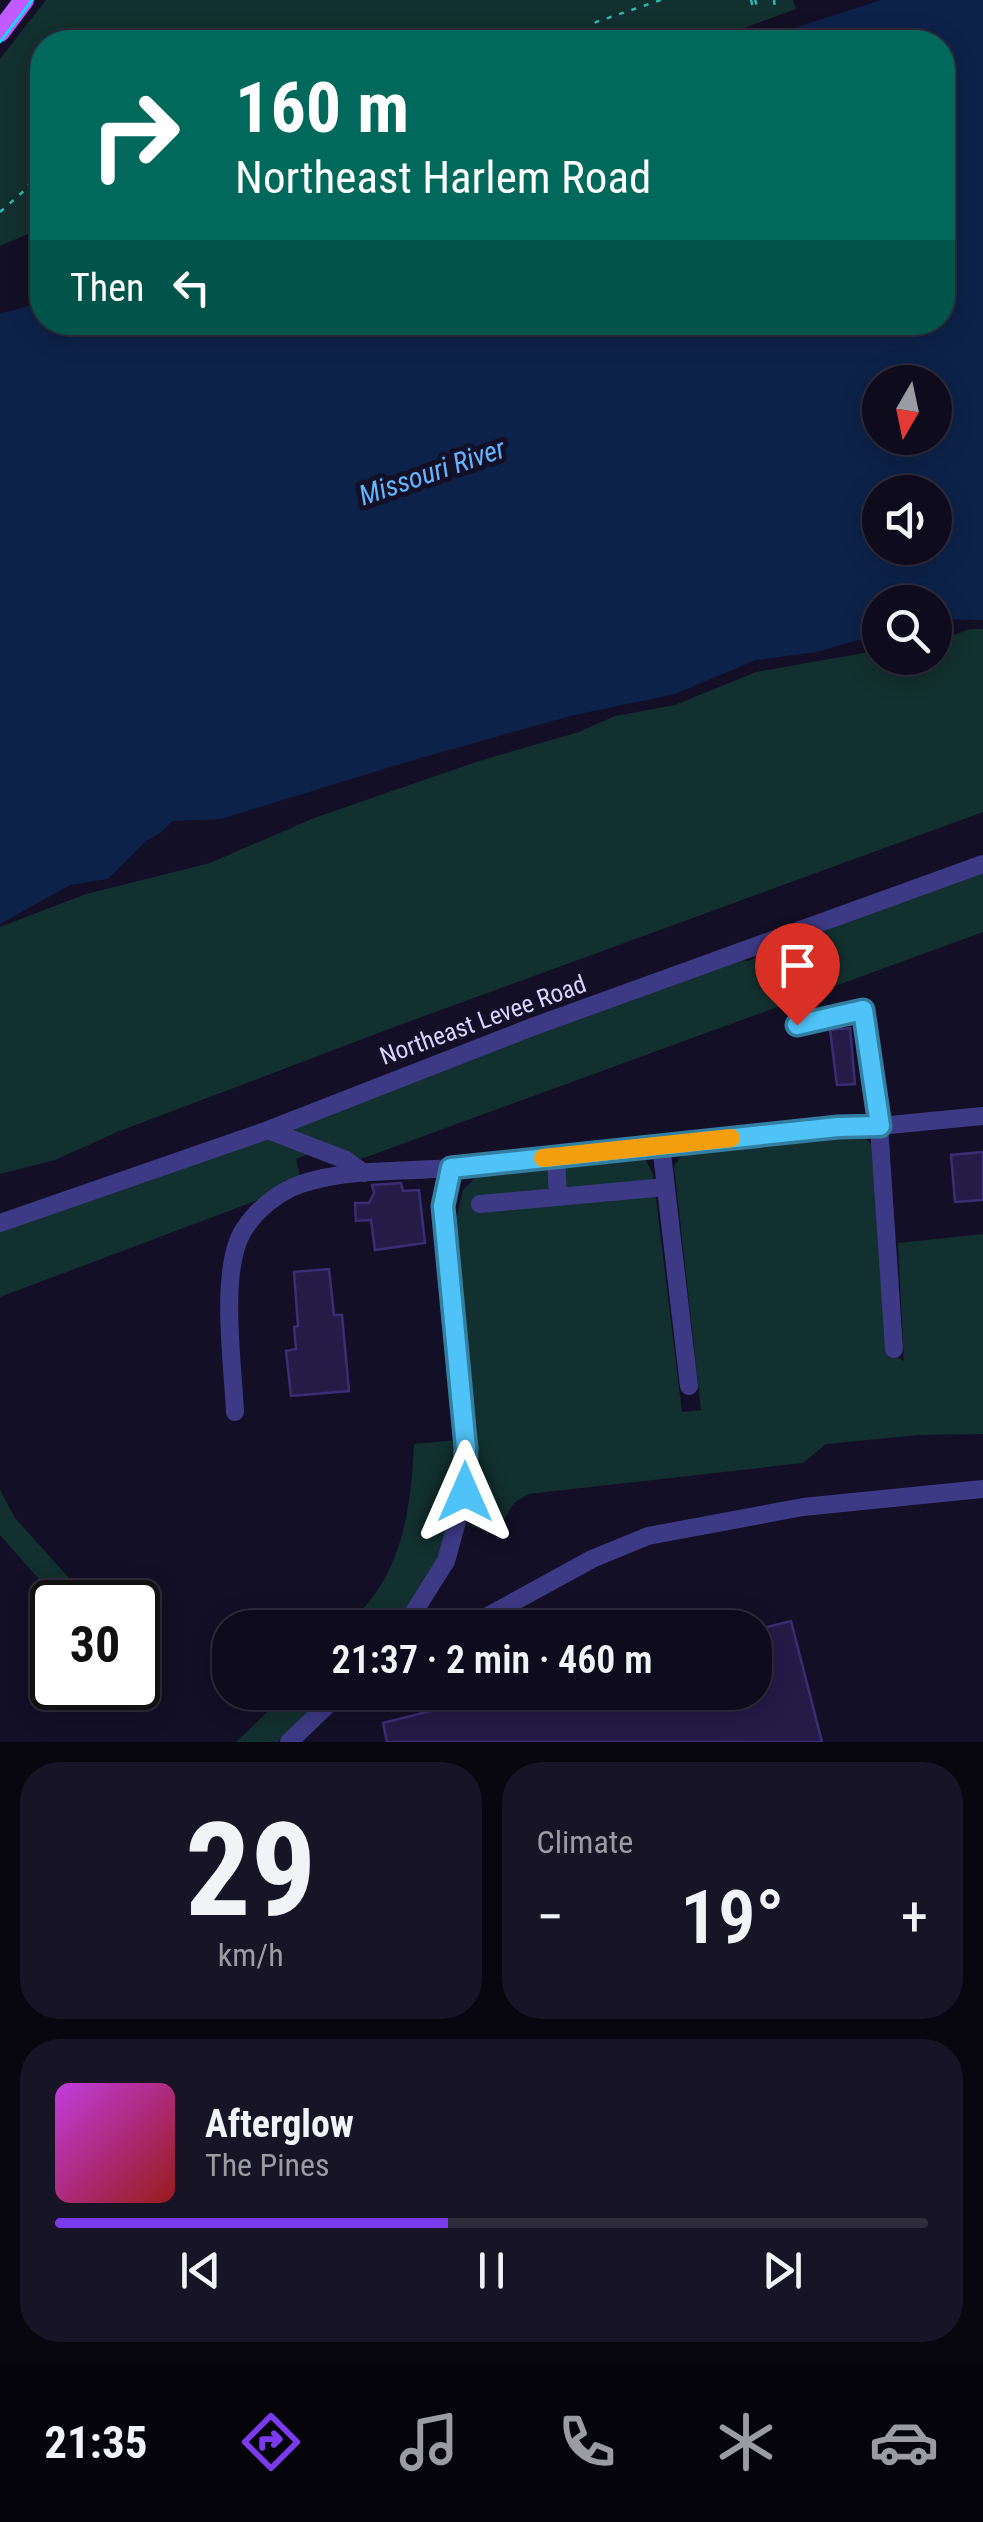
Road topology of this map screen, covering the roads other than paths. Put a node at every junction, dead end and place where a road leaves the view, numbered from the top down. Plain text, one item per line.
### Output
1 (24, 0) edge
2 (0, 32) edge
3 (983, 864) edge
4 (797, 1025) dead end
5 (983, 1116) edge
6 (880, 1126) junction
7 (268, 1130) junction
8 (661, 1145) junction
9 (556, 1157) junction
10 (451, 1168) junction
11 (364, 1173) junction
12 (666, 1187) junction
13 (558, 1197) junction
14 (480, 1204) dead end
15 (0, 1223) edge
16 (894, 1350) dead end
17 (688, 1386) dead end
18 (236, 1412) dead end
19 (983, 1489) edge
20 (417, 1610) edge
21 (498, 1610) edge
22 (322, 1710) edge
23 (289, 1742) edge

1 - 2 main road
3 - 7 street, Northeast Levee Road
4 - 6 street
5 - 6 street
6 - 8 street
6 - 16 street
7 - 11 street
7 - 15 street, Northeast Levee Road
8 - 9 street
8 - 12 street
9 - 10 street
9 - 13 street
10 - 11 street
10 - 20 street
11 - 18 street
12 - 13 street
12 - 17 street
13 - 14 street
19 - 21 street
22 - 23 street

